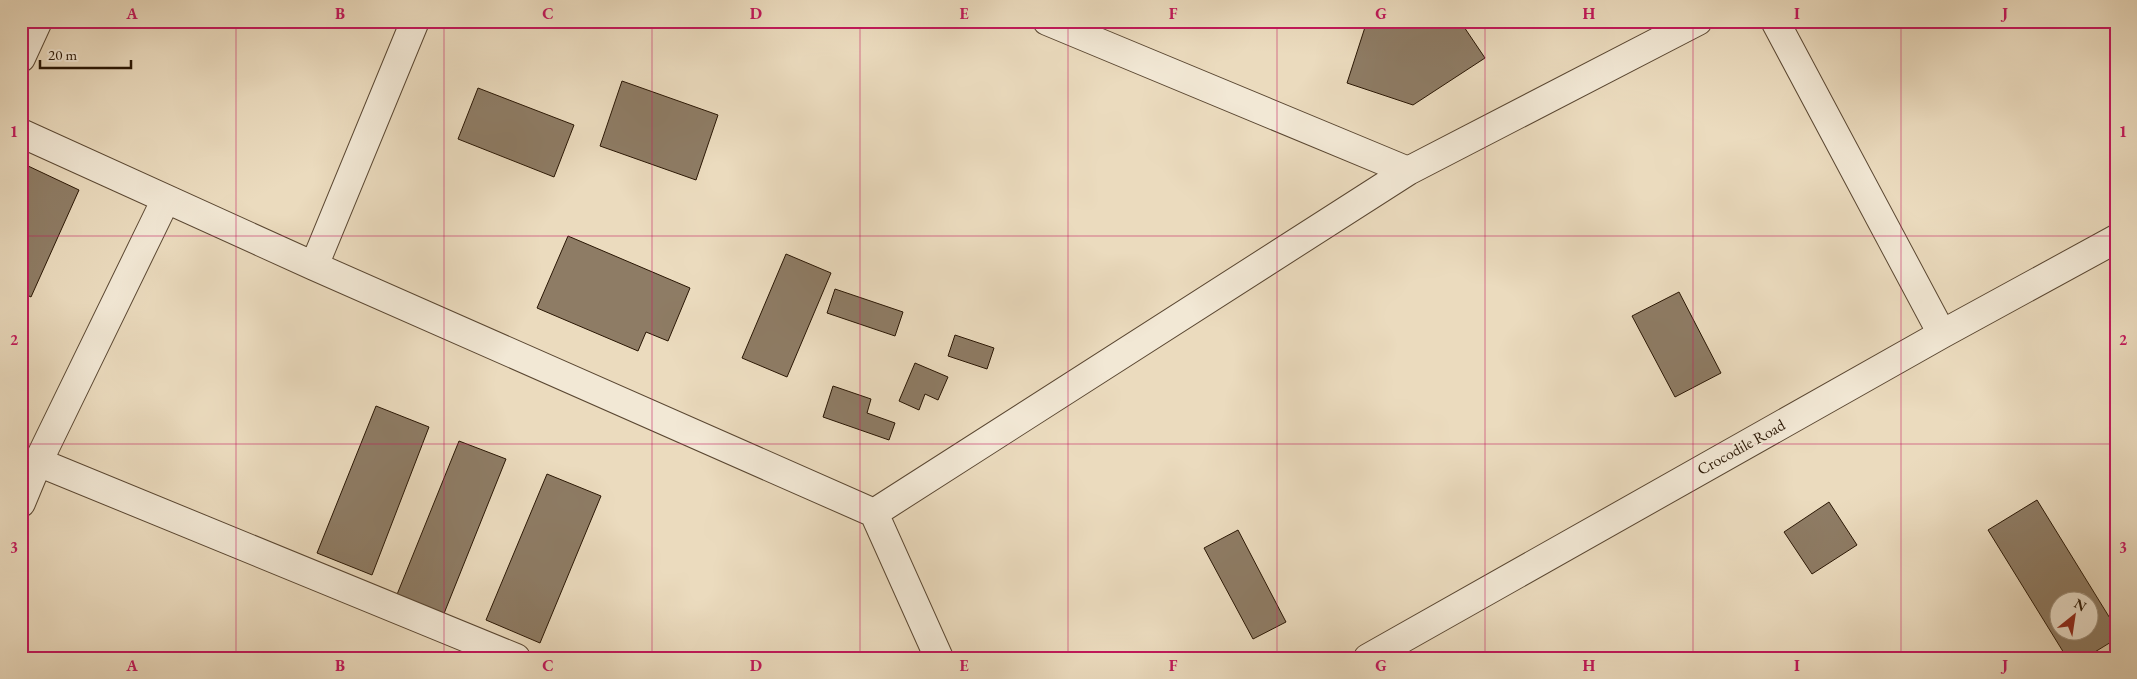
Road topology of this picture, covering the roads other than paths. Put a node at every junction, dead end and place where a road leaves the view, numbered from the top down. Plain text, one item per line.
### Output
1 (38, 21) edge
2 (415, 21) edge
3 (1046, 21) edge
4 (1698, 21) edge
5 (1775, 21) edge
6 (21, 58) edge
7 (21, 133) edge
8 (1408, 171) junction
9 (166, 198) junction
10 (2116, 239) edge
11 (314, 266) junction
12 (1942, 334) junction
13 (38, 462) junction
14 (21, 503) edge
15 (874, 513) junction
16 (516, 658) edge
17 (940, 658) edge
18 (1368, 658) edge

1 - 6 street
2 - 11 street
3 - 8 street
4 - 8 street
5 - 12 street
7 - 9 street
8 - 15 street
9 - 11 street
9 - 13 street
10 - 12 street, Crocodile Road
11 - 15 street
12 - 18 street, Crocodile Road
13 - 14 street
13 - 16 street
15 - 17 street

